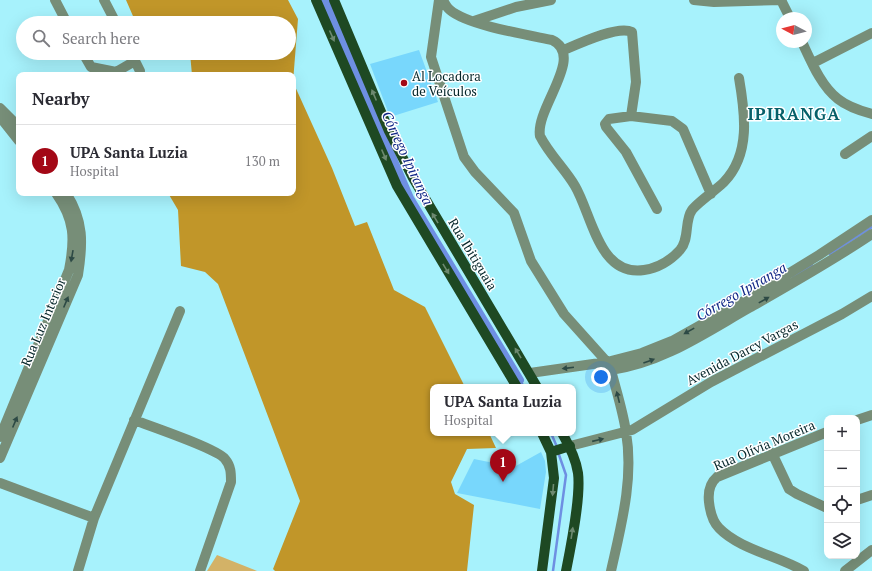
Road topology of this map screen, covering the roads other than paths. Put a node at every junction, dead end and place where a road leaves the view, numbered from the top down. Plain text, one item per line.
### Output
1 (55, 0) edge
2 (104, 0) edge
3 (316, 0) edge
4 (334, 0) edge
5 (551, 0) edge
6 (694, 0) edge
7 (782, 0) edge
8 (440, 2) edge
9 (787, 12) edge
10 (63, 16) edge
11 (112, 16) edge
12 (474, 21) junction
13 (872, 33) edge
14 (805, 48) edge
15 (564, 50) junction
16 (87, 60) edge
17 (130, 60) edge
18 (134, 60) edge
19 (812, 63) junction
20 (140, 71) dead end
21 (116, 72) edge
22 (116, 72) edge
23 (739, 78) dead end
24 (0, 108) edge
25 (872, 114) edge
26 (631, 116) junction
27 (0, 117) edge
28 (378, 123) junction
29 (16, 127) edge
30 (16, 127) edge
31 (872, 136) edge
32 (845, 154) dead end
33 (712, 194) junction
34 (58, 196) edge
35 (67, 196) edge
36 (657, 209) dead end
37 (872, 220) edge
38 (872, 234) edge
39 (823, 260) junction
40 (872, 296) edge
41 (180, 311) dead end
42 (609, 366) junction
43 (530, 373) junction
44 (515, 384) edge
45 (536, 384) edge
46 (872, 415) edge
47 (860, 419) edge
48 (134, 420) junction
49 (626, 432) junction
50 (824, 433) edge
51 (545, 436) edge
52 (562, 436) edge
53 (0, 437) edge
54 (560, 449) junction
55 (772, 453) junction
56 (0, 458) edge
57 (0, 483) edge
58 (872, 495) edge
59 (860, 499) edge
60 (824, 507) edge
61 (94, 518) junction
62 (872, 550) edge
63 (78, 571) edge
64 (200, 571) edge
65 (542, 571) edge
66 (566, 571) edge
67 (611, 571) edge
68 (804, 571) edge
69 (845, 571) edge

1 - 10 street
2 - 11 street
3 -> 28 main road, Rua Ibitiguaia
28 -> 4 main road, Rua Ibitiguaia
5 - 12 street
6 - 7 street
7 - 9 street
8 - 12 street
8 - 42 street
12 - 15 street
13 - 19 street
14 - 19 street
15 - 26 street
15 - 33 street
16 - 21 street
17 - 22 street
18 - 20 street
19 - 25 street
23 - 33 street
24 - 29 street
26 - 33 street
26 - 36 street
27 - 30 street
43 -> 28 main road, Rua Ibitiguaia
28 -> 44 main road, Rua Ibitiguaia
31 - 32 street
34 -> 53 street, Rua Luz Interior
56 -> 35 street, Rua Luz Interior
37 - 39 street
38 - 39 street
39 - 42 street
40 - 49 street, Avenida Darcy Vargas
41 - 48 street
42 -> 43 street
49 -> 42 street
43 - 45 main road, Rua Ibitiguaia
46 - 47 street
48 - 61 street
48 - 64 street
54 -> 49 street, Avenida Darcy Vargas
49 - 67 street
50 - 55 street, Rua Olívia Moreira
51 - 54 main road
52 - 54 main road
54 -> 65 main road
66 -> 54 main road
55 - 60 street
55 - 68 street, Rua Olívia Moreira
57 - 61 street
58 - 59 street
61 - 63 street
62 - 69 street

